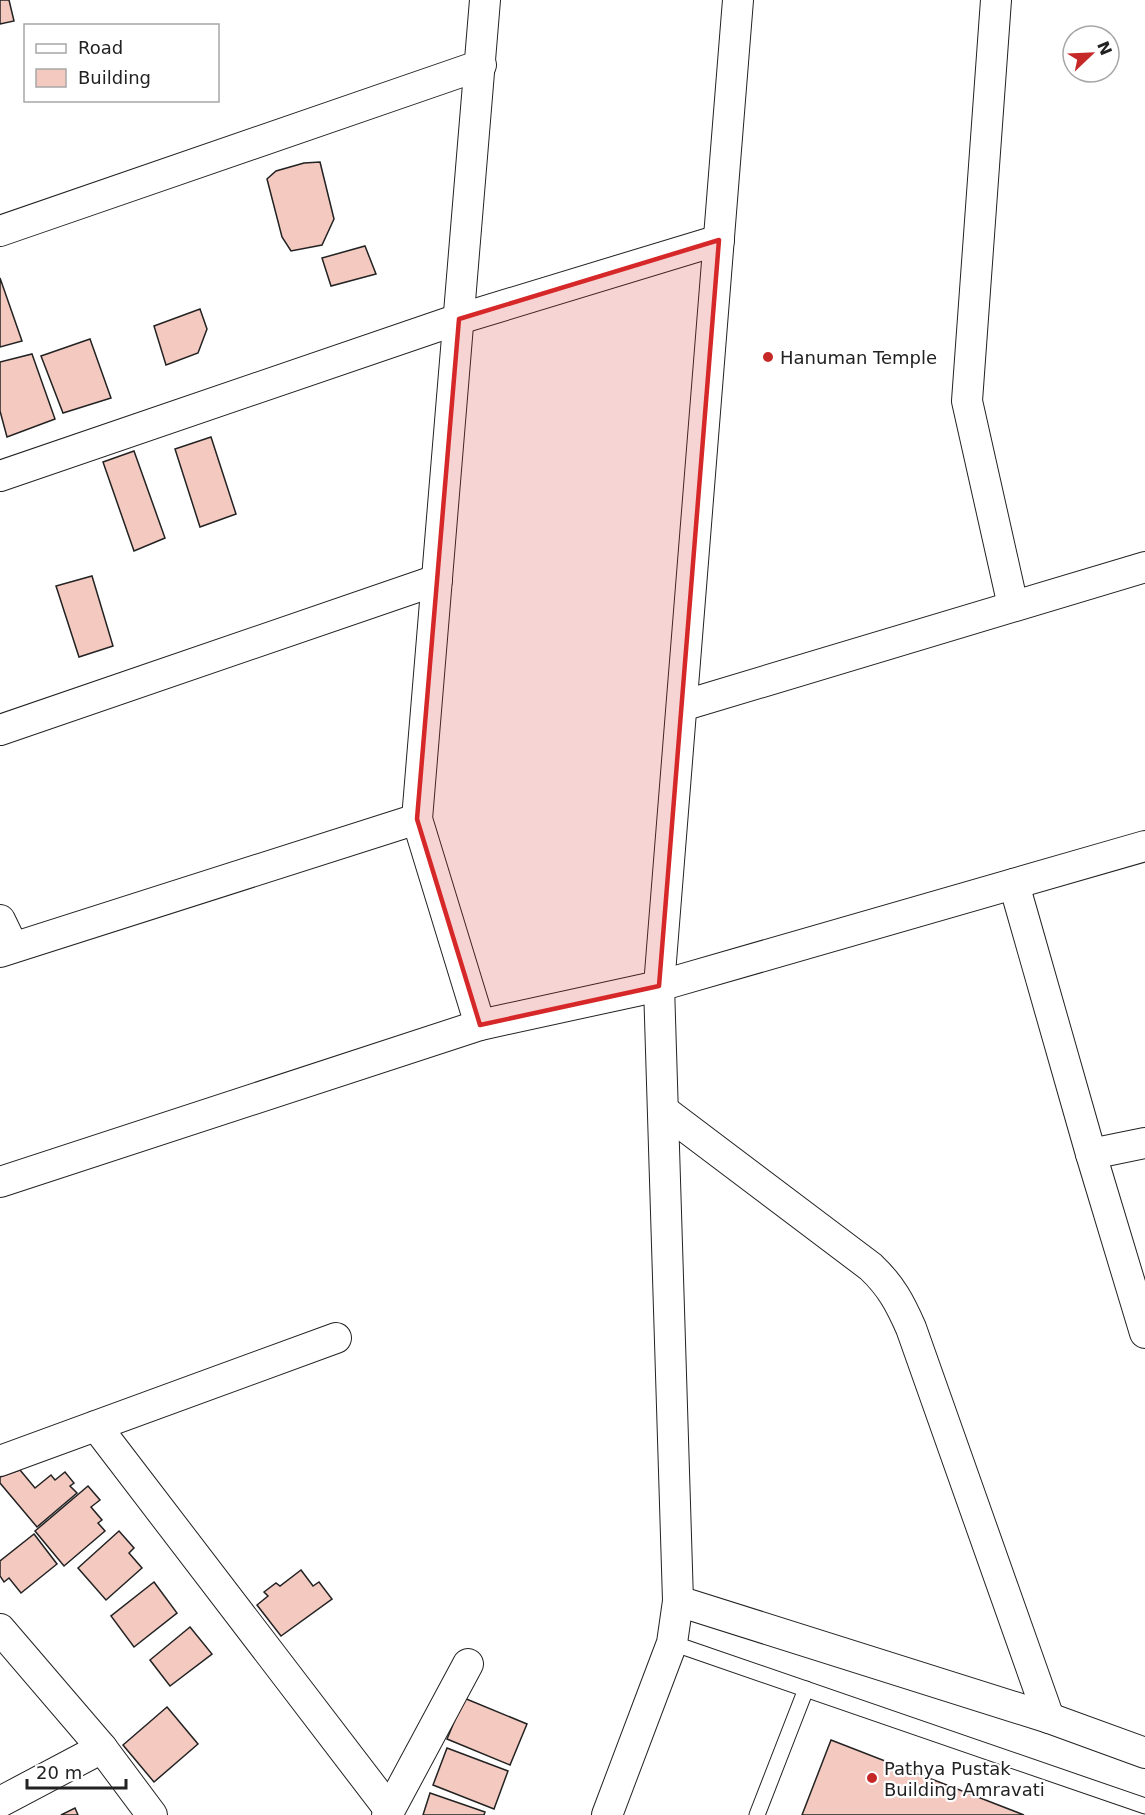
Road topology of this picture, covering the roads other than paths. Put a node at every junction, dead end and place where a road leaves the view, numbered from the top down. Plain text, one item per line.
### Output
1 (485, 0) edge
2 (738, 0) edge
3 (996, 0) edge
4 (481, 65) junction
5 (0, 231) edge
6 (719, 240) junction
7 (459, 319) junction
8 (0, 476) edge
9 (1145, 567) edge
10 (437, 580) junction
11 (1013, 606) junction
12 (682, 706) junction
13 (0, 730) edge
14 (417, 819) junction
15 (1145, 846) edge
16 (1014, 884) junction
17 (0, 920) edge
18 (6, 949) edge
19 (659, 986) junction
20 (480, 1025) junction
21 (663, 1110) junction
22 (1145, 1143) edge
23 (1091, 1154) junction
24 (0, 1182) edge
25 (1145, 1334) edge
26 (336, 1338) dead end
27 (96, 1426) junction
28 (0, 1461) edge
29 (678, 1601) junction
30 (0, 1629) edge
31 (672, 1643) junction
32 (468, 1664) dead end
33 (806, 1689) junction
34 (1049, 1718) junction
35 (102, 1749) junction
36 (1145, 1753) edge
37 (0, 1802) edge
38 (1145, 1806) edge
39 (388, 1812) edge
40 (152, 1815) edge
41 (607, 1815) edge
42 (757, 1815) edge

1 - 4 street
2 - 6 street
3 - 11 street
4 - 5 street
4 - 7 street
6 - 7 street
6 - 12 street
7 - 8 street
7 - 10 street
9 - 11 street
10 - 13 street
10 - 14 street
11 - 12 street
12 - 19 street
14 - 18 street
14 - 20 street
15 - 16 street
16 - 19 street
16 - 23 street
17 - 18 street
19 - 20 street
19 - 21 street
20 - 24 street
21 - 29 street
21 - 34 street
22 - 23 street
23 - 25 street
26 - 27 street
27 - 28 street
27 - 39 street
29 - 31 street
29 - 34 street
30 - 35 street
31 - 33 lane
31 - 41 street
32 - 39 street
33 - 38 lane
33 - 42 lane
34 - 36 street
35 - 37 street
35 - 40 street

